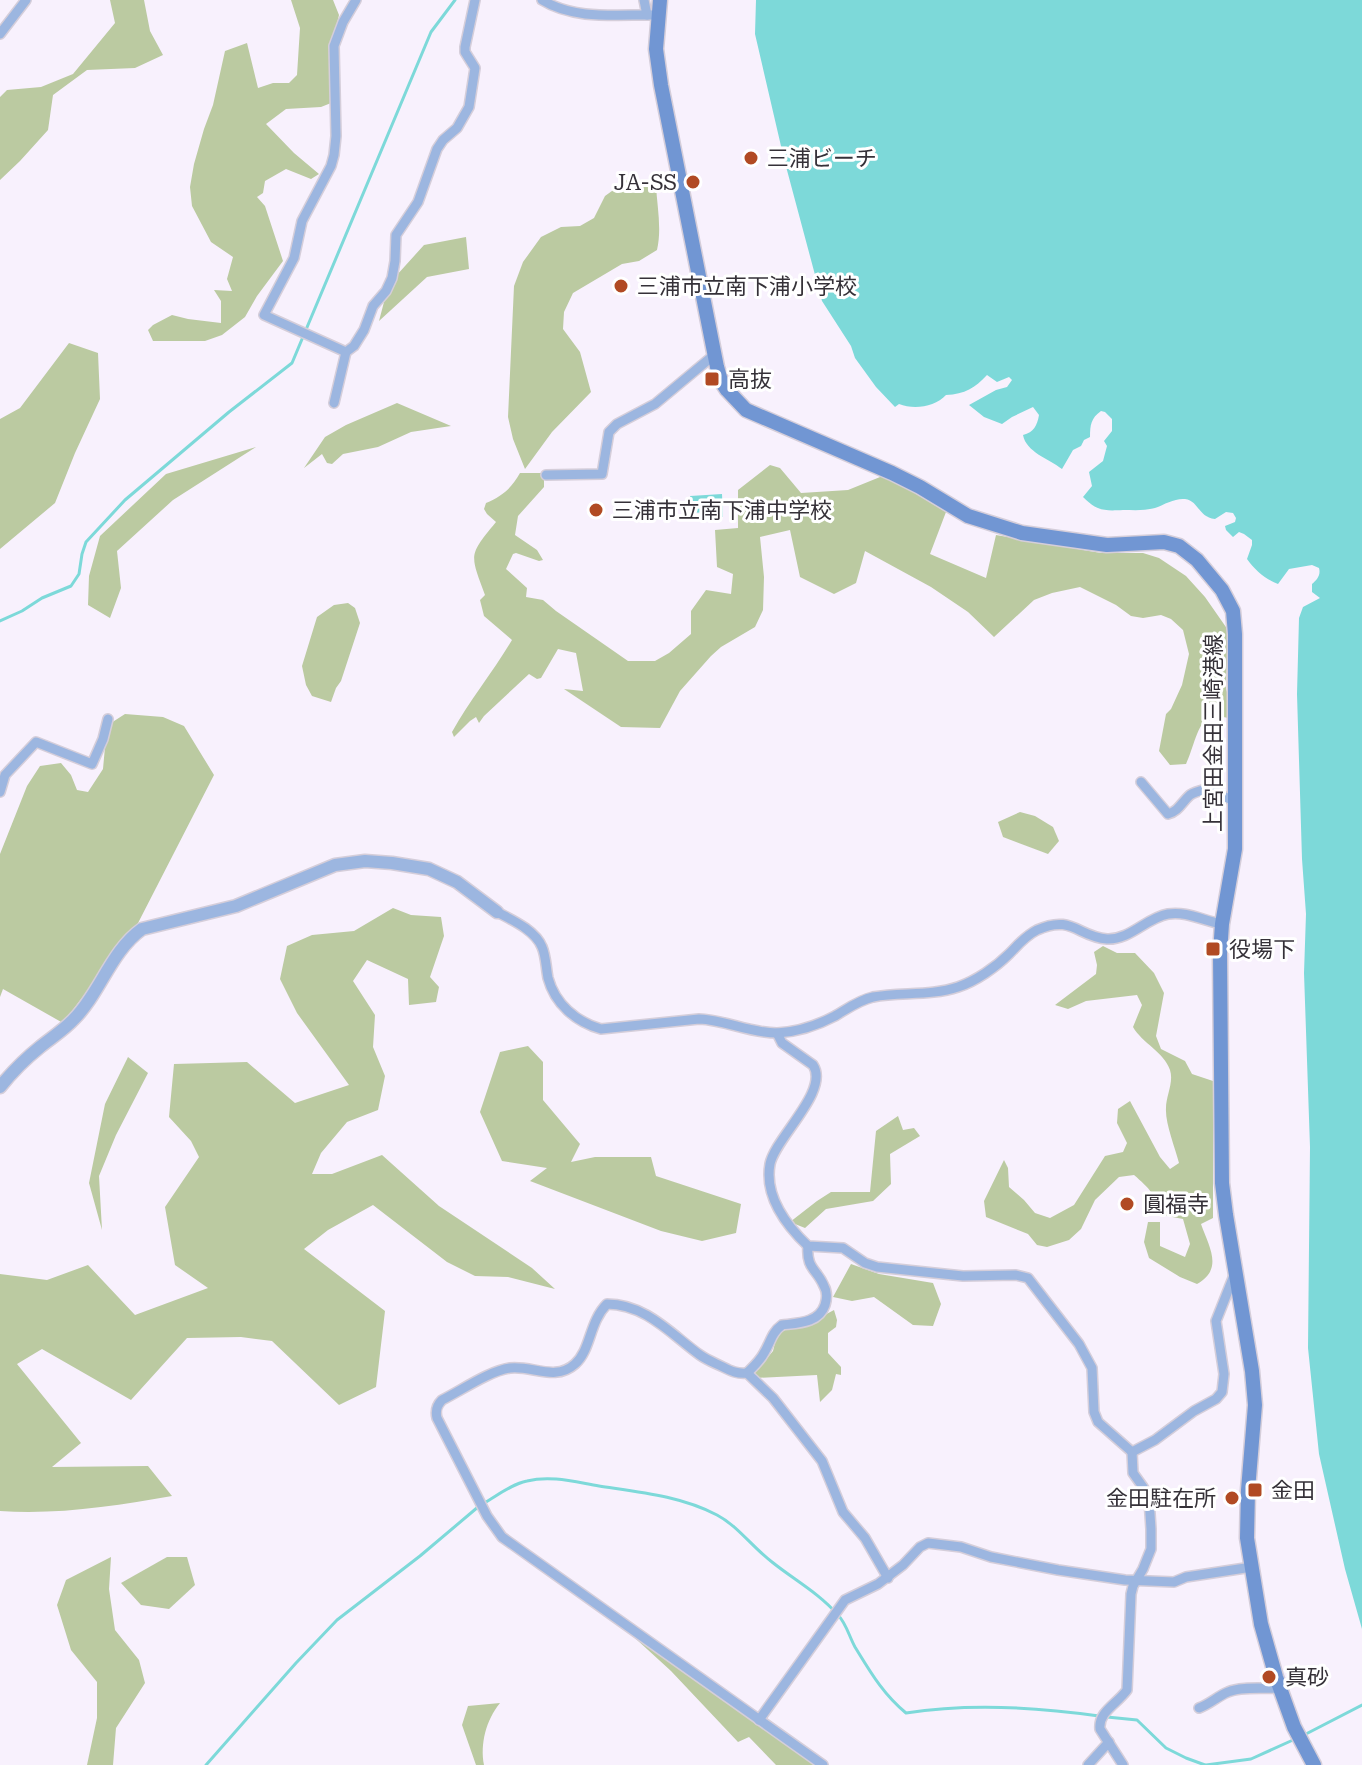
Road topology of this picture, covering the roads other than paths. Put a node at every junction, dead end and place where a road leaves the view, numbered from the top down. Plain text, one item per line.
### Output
1 (26, 0) edge
2 (356, 0) edge
3 (475, 0) edge
4 (542, 0) edge
5 (644, 0) edge
6 (655, 10) edge
7 (0, 34) edge
8 (346, 352) junction
9 (714, 355) junction
10 (334, 403) dead end
11 (546, 475) dead end
12 (108, 719) dead end
13 (1141, 782) dead end
14 (0, 792) edge
15 (1236, 802) junction
16 (497, 912) joint
17 (1222, 924) junction
18 (777, 1033) junction
19 (0, 1087) edge
20 (808, 1246) junction
21 (1235, 1272) junction
22 (747, 1373) junction
23 (1132, 1452) junction
24 (1252, 1567) junction
25 (888, 1578) junction
26 (1138, 1579) junction
27 (1280, 1688) junction
28 (1199, 1708) dead end
29 (759, 1720) junction
30 (1109, 1742) junction
31 (823, 1765) edge
32 (1088, 1765) edge
33 (1123, 1765) edge
34 (1314, 1765) edge

1 - 7 street
2 - 8 street
3 - 8 street
4 - 6 street
5 - 6 street
6 - 9 main road, 上宮田金田三崎港線
8 - 10 street
9 - 11 street
9 - 15 main road, 上宮田金田三崎港線
12 - 14 street
13 - 15 street
15 - 17 main road, 上宮田金田三崎港線
16 - 18 street
16 - 19 street
17 - 18 street
17 - 21 main road, 上宮田金田三崎港線
18 - 20 street
20 - 22 street
20 - 23 street
21 - 23 street
21 - 24 main road, 上宮田金田三崎港線
22 - 25 street
22 - 29 street
23 - 26 street
24 - 26 street
24 - 27 main road, 上宮田金田三崎港線
25 - 26 street
25 - 29 street
26 - 30 street
27 - 28 street
27 - 34 main road, 上宮田金田三崎港線
29 - 31 street
30 - 32 street
30 - 33 street

